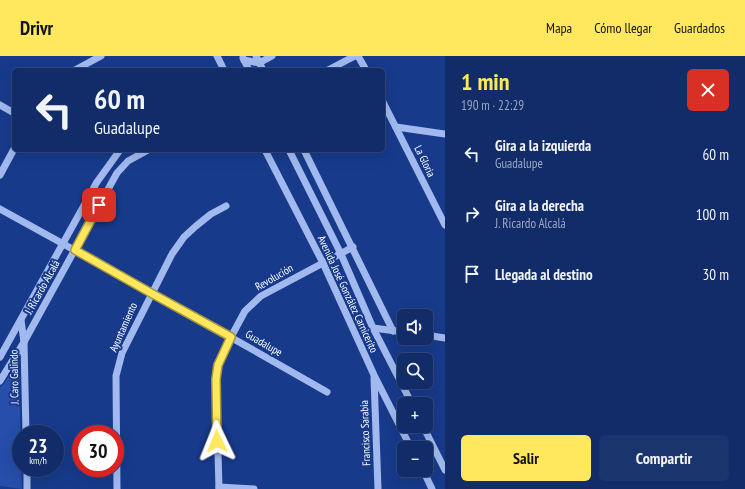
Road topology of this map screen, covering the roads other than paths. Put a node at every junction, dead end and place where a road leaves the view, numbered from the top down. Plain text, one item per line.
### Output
1 (101, 56) edge
2 (216, 56) edge
3 (272, 56) edge
4 (355, 56) edge
5 (358, 56) edge
6 (243, 58) edge
7 (258, 59) edge
8 (79, 68) edge
9 (223, 68) edge
10 (248, 68) edge
11 (332, 68) edge
12 (365, 68) edge
13 (0, 105) edge
14 (385, 106) edge
15 (12, 112) edge
16 (396, 127) junction
17 (445, 134) edge
18 (12, 152) edge
19 (119, 152) edge
20 (144, 152) edge
21 (266, 152) edge
22 (290, 152) edge
23 (305, 152) edge
24 (0, 175) edge
25 (226, 206) dead end
26 (0, 209) edge
27 (445, 225) edge
28 (64, 244) junction
29 (353, 247) junction
30 (75, 250) junction
31 (341, 254) junction
32 (323, 263) junction
33 (151, 293) junction
34 (21, 319) junction
35 (373, 328) junction
36 (393, 331) junction
37 (397, 331) edge
38 (433, 336) edge
39 (231, 337) junction
40 (445, 338) edge
41 (24, 342) junction
42 (0, 357) edge
43 (374, 375) junction
44 (0, 381) edge
45 (327, 392) dead end
46 (408, 397) edge
47 (26, 425) edge
48 (426, 433) edge
49 (407, 441) edge
50 (445, 470) edge
51 (27, 477) edge
52 (426, 477) edge
53 (219, 488) edge
54 (27, 489) edge
55 (117, 489) edge
56 (254, 489) edge
57 (378, 489) edge
58 (432, 489) edge

1 - 8 street
2 - 9 street
3 - 7 street
4 - 11 street
5 - 12 street
6 - 7 street
6 - 10 street
13 - 15 street
14 - 16 street
16 - 17 street
16 - 27 street, La Gloria
18 - 24 street
19 - 28 street, J. Ricardo Alcalá
20 - 30 street, J. Ricardo Alcalá
21 - 32 street, Avenida José González Carnicerito
22 - 31 street, Avenida José González Carnicerito
23 - 29 street
25 - 33 street, Ayuntamiento
26 - 28 street, Guadalupe
28 - 30 street, Guadalupe
28 - 34 street, J. Ricardo Alcalá
29 - 31 street, Revolución
29 - 36 street
30 - 33 street, Guadalupe
30 - 41 street, J. Ricardo Alcalá
31 - 32 street, Revolución
31 - 35 street, Avenida José González Carnicerito
32 - 39 street, Revolución
32 - 43 street, Avenida José González Carnicerito
33 - 39 street, Guadalupe
33 - 55 street, Ayuntamiento
34 - 41 street, J. Caro Galindo
34 - 42 street, J. Ricardo Alcalá
35 - 36 street
35 - 46 street, Avenida José González Carnicerito
36 - 37 street
38 - 40 street
39 - 45 street, Guadalupe
39 - 53 street, Revolución
41 - 44 street, J. Ricardo Alcalá
41 - 47 street, J. Caro Galindo
43 - 49 street, Avenida José González Carnicerito
43 - 57 street, Francisco Sarabia
48 - 50 street
51 - 54 street
52 - 58 street
53 - 56 street

